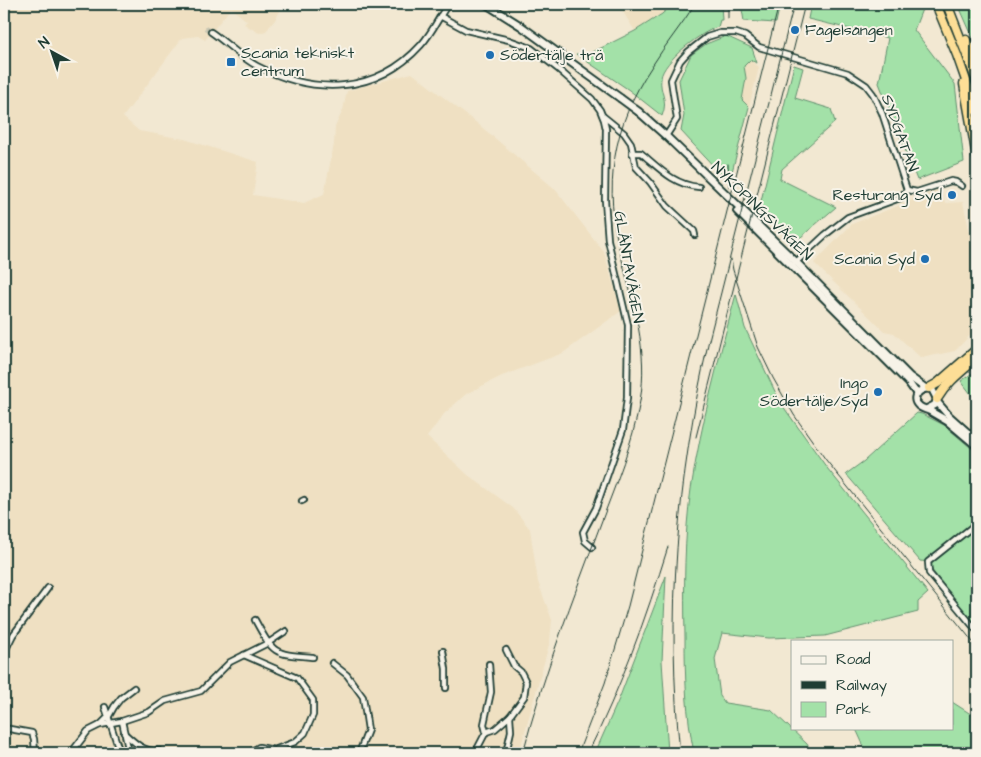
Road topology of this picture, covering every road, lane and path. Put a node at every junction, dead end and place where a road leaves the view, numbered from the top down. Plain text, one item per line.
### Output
1 (443, 4) edge
2 (448, 4) edge
3 (478, 4) edge
4 (936, 4) edge
5 (947, 4) edge
6 (489, 6) edge
7 (440, 16) junction
8 (954, 19) junction
9 (211, 32) tunnel mouth
10 (957, 55) junction
11 (977, 60) edge
12 (977, 81) edge
13 (977, 112) edge
14 (602, 115) junction
15 (666, 136) junction
16 (632, 153) junction
17 (977, 157) edge
18 (962, 186) dead end
19 (699, 187) dead end
20 (908, 190) junction
21 (695, 235) dead end
22 (794, 264) junction
23 (977, 350) edge
24 (977, 359) edge
25 (927, 388) junction
26 (917, 394) junction
27 (937, 400) junction
28 (927, 410) junction
29 (977, 441) edge
30 (977, 446) edge
31 (977, 524) edge
32 (592, 547) dead end
33 (48, 588) dead end
34 (255, 620) dead end
35 (286, 631) dead end
36 (977, 631) edge
37 (268, 643) junction
38 (506, 650) dead end
39 (443, 651) dead end
40 (4, 653) edge
41 (244, 654) junction
42 (313, 657) dead end
43 (332, 663) dead end
44 (489, 664) dead end
45 (134, 688) dead end
46 (446, 688) dead end
47 (105, 706) dead end
48 (109, 716) junction
49 (510, 716) junction
50 (122, 721) junction
51 (111, 723) junction
52 (100, 725) junction
53 (4, 728) edge
54 (486, 732) junction
55 (124, 733) junction
56 (160, 751) dead end
57 (35, 753) edge
58 (71, 753) edge
59 (120, 753) edge
60 (129, 753) edge
61 (249, 753) edge
62 (359, 753) edge
63 (475, 753) edge
64 (506, 753) edge

1 - 7 street
2 - 7 street
3 - 6 main road, NYKÖPINGSVÄGEN
4 - 10 highway
5 - 8 highway
6 - 15 main road, NYKÖPINGSVÄGEN, bridge
7 - 9 street
7 - 14 street, GLÄNTAVÄGEN
8 - 11 highway
8 - 12 highway
10 - 13 highway
10 - 17 highway
14 - 16 street
14 - 32 street, GLÄNTAVÄGEN
15 - 20 street, SYDGATAN
15 - 22 main road, NYKÖPINGSVÄGEN
16 - 19 street
16 - 21 street
18 - 20 street
20 - 22 street, SYDGATAN
22 - 25 main road, NYKÖPINGSVÄGEN
22 - 26 main road, NYKÖPINGSVÄGEN
23 - 25 highway
24 - 27 highway
25 - 26 main road
25 - 27 main road
26 - 28 main road
27 - 28 main road
27 - 29 main road
28 - 30 main road
31 - 36 street
33 - 40 street
34 - 37 street
35 - 37 street
37 - 41 street
37 - 42 street
38 - 49 street
39 - 46 street
41 - 50 street
41 - 61 street
43 - 62 street
44 - 54 street
45 - 48 street
47 - 48 street
48 - 51 street
48 - 52 street
49 - 54 street
49 - 64 street
50 - 51 street
50 - 55 street
51 - 52 street
51 - 59 street
52 - 58 street
53 - 57 street
54 - 63 street
55 - 56 street
55 - 60 street

